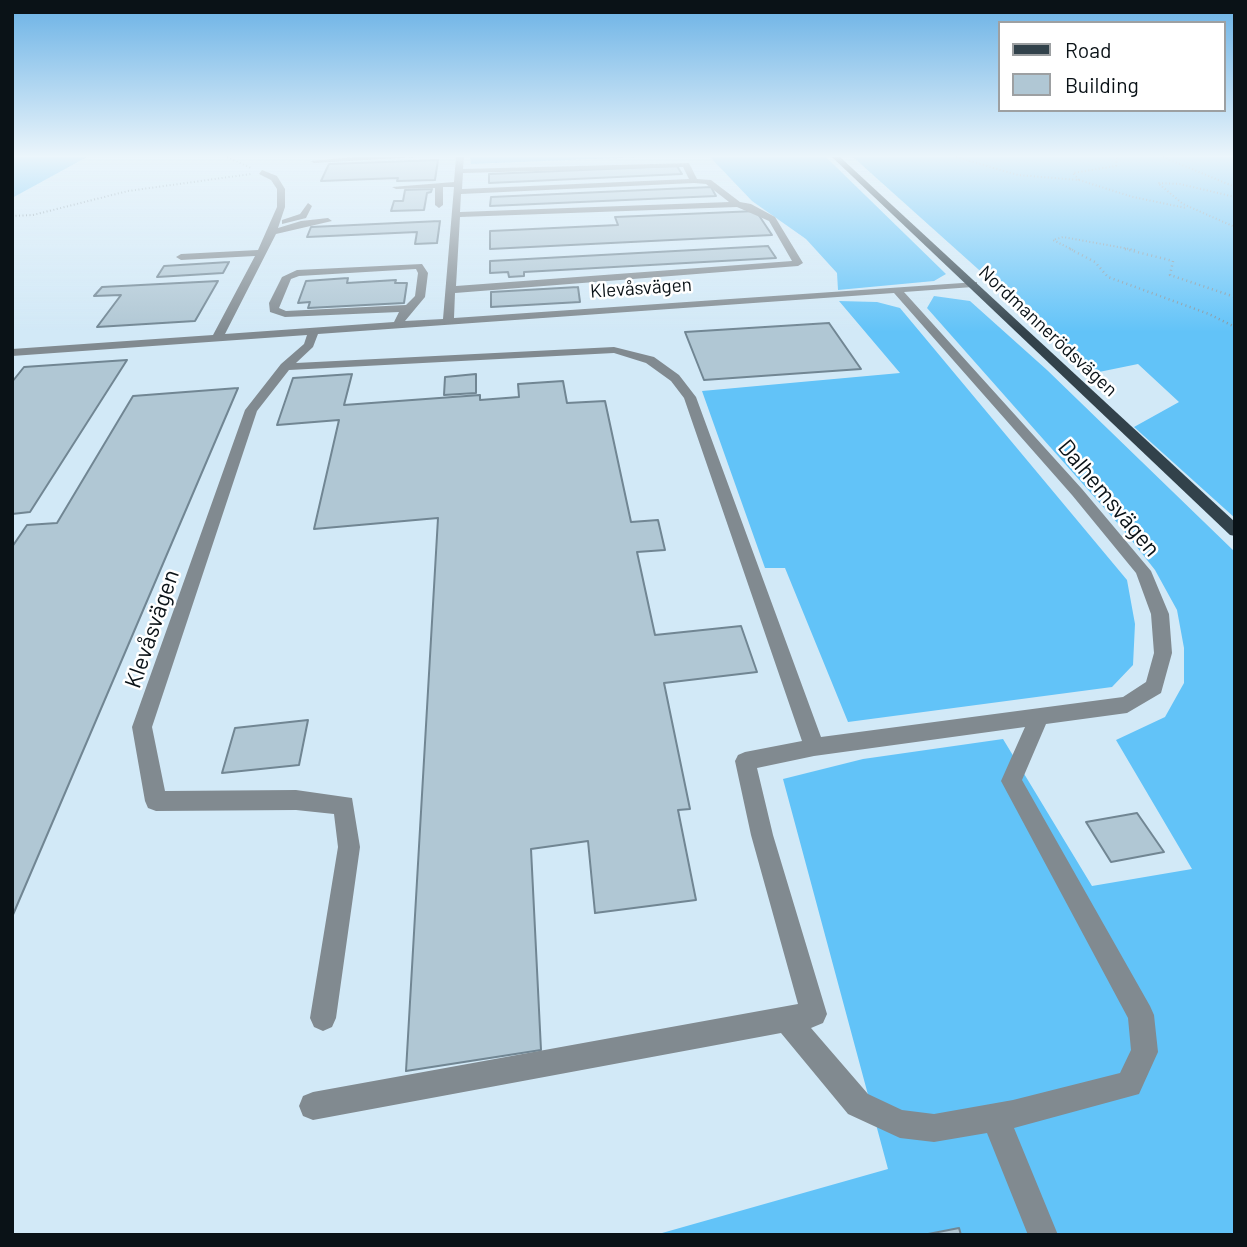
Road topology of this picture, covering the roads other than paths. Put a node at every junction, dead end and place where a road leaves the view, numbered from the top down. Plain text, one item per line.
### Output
1 (278, 215) edge
2 (303, 215) edge
3 (455, 215) edge
4 (765, 215) edge
5 (898, 215) edge
6 (328, 221) dead end
7 (273, 228) junction
8 (260, 253) junction
9 (181, 257) dead end
10 (973, 284) junction
11 (450, 290) junction
12 (897, 290) junction
13 (408, 308) junction
14 (448, 323) junction
15 (398, 327) junction
16 (313, 333) junction
17 (218, 337) junction
18 (12, 353) edge
19 (285, 367) junction
20 (1235, 531) edge
21 (1039, 717) junction
22 (814, 747) junction
23 (323, 1018) dead end
24 (786, 1019) junction
25 (313, 1105) dead end
26 (995, 1117) junction
27 (1044, 1235) edge

1 - 7 street
2 - 7 street
3 - 11 street
4 - 11 street
5 - 10 main road, Nordmannerödsvägen
6 - 7 street
7 - 8 street
8 - 9 street
8 - 17 street
10 - 12 street, Klevåsvägen
10 - 20 main road, Nordmannerödsvägen
11 - 14 street
12 - 14 street, Klevåsvägen
12 - 21 street, Dalhemsvägen
13 - 13 street
13 - 15 street
14 - 15 street, Klevåsvägen
15 - 16 street, Klevåsvägen
16 - 17 street, Klevåsvägen
16 - 19 street, Klevåsvägen
17 - 18 street, Klevåsvägen
19 - 22 street
19 - 23 street, Klevåsvägen
21 - 22 street, Dalhemsvägen
21 - 26 street
22 - 24 street, Dalhemsvägen
24 - 25 street
24 - 26 street
26 - 27 street

